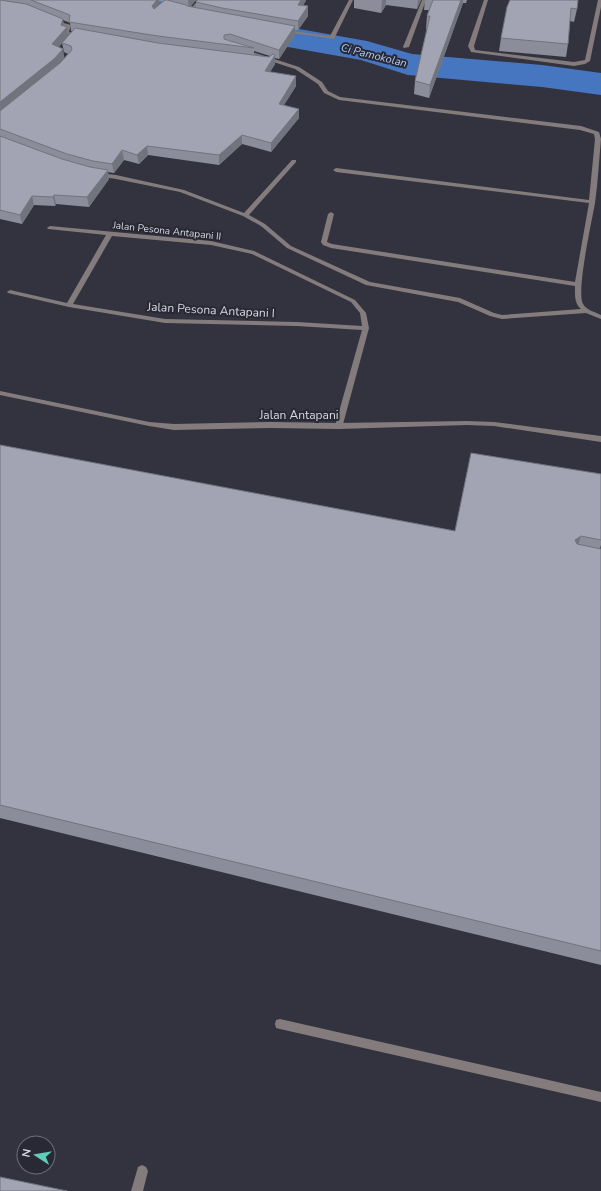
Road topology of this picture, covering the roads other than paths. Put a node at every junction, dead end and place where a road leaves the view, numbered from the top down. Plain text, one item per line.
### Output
1 (201, 0) edge
2 (351, 0) edge
3 (424, 0) edge
4 (486, 0) edge
5 (600, 0) edge
6 (196, 14) edge
7 (49, 18) edge
8 (283, 31) edge
9 (75, 34) junction
10 (89, 37) edge
11 (71, 39) edge
12 (406, 47) dead end
13 (235, 48) edge
14 (250, 60) edge
15 (297, 68) junction
16 (294, 161) dead end
17 (336, 170) dead end
18 (94, 174) edge
19 (592, 202) junction
20 (332, 214) dead end
21 (245, 215) junction
22 (50, 228) dead end
23 (110, 234) junction
24 (578, 284) junction
25 (10, 292) dead end
26 (69, 305) junction
27 (587, 311) junction
28 (601, 317) edge
29 (366, 328) junction
30 (0, 393) edge
31 (339, 426) junction
32 (601, 439) edge
33 (280, 1024) dead end
34 (601, 1097) edge
35 (142, 1171) dead end
36 (137, 1191) edge

1 - 6 street
2 - 8 street
3 - 12 street
4 - 5 street
7 - 9 street
9 - 10 street
9 - 11 street
13 - 15 street
14 - 15 street
15 - 19 street
16 - 21 street
17 - 19 street
18 - 21 street
19 - 24 street
20 - 24 street
21 - 27 street
22 - 23 street, Jalan Pesona Antapani II
23 - 26 street
23 - 29 street, Jalan Pesona Antapani II
24 - 27 street
25 - 26 street, Jalan Pesona Antapani I
26 - 29 street, Jalan Pesona Antapani I
27 - 28 street
29 - 31 street
30 - 31 street, Jalan Antapani
31 - 32 street, Jalan Antapani
33 - 34 street
35 - 36 street

